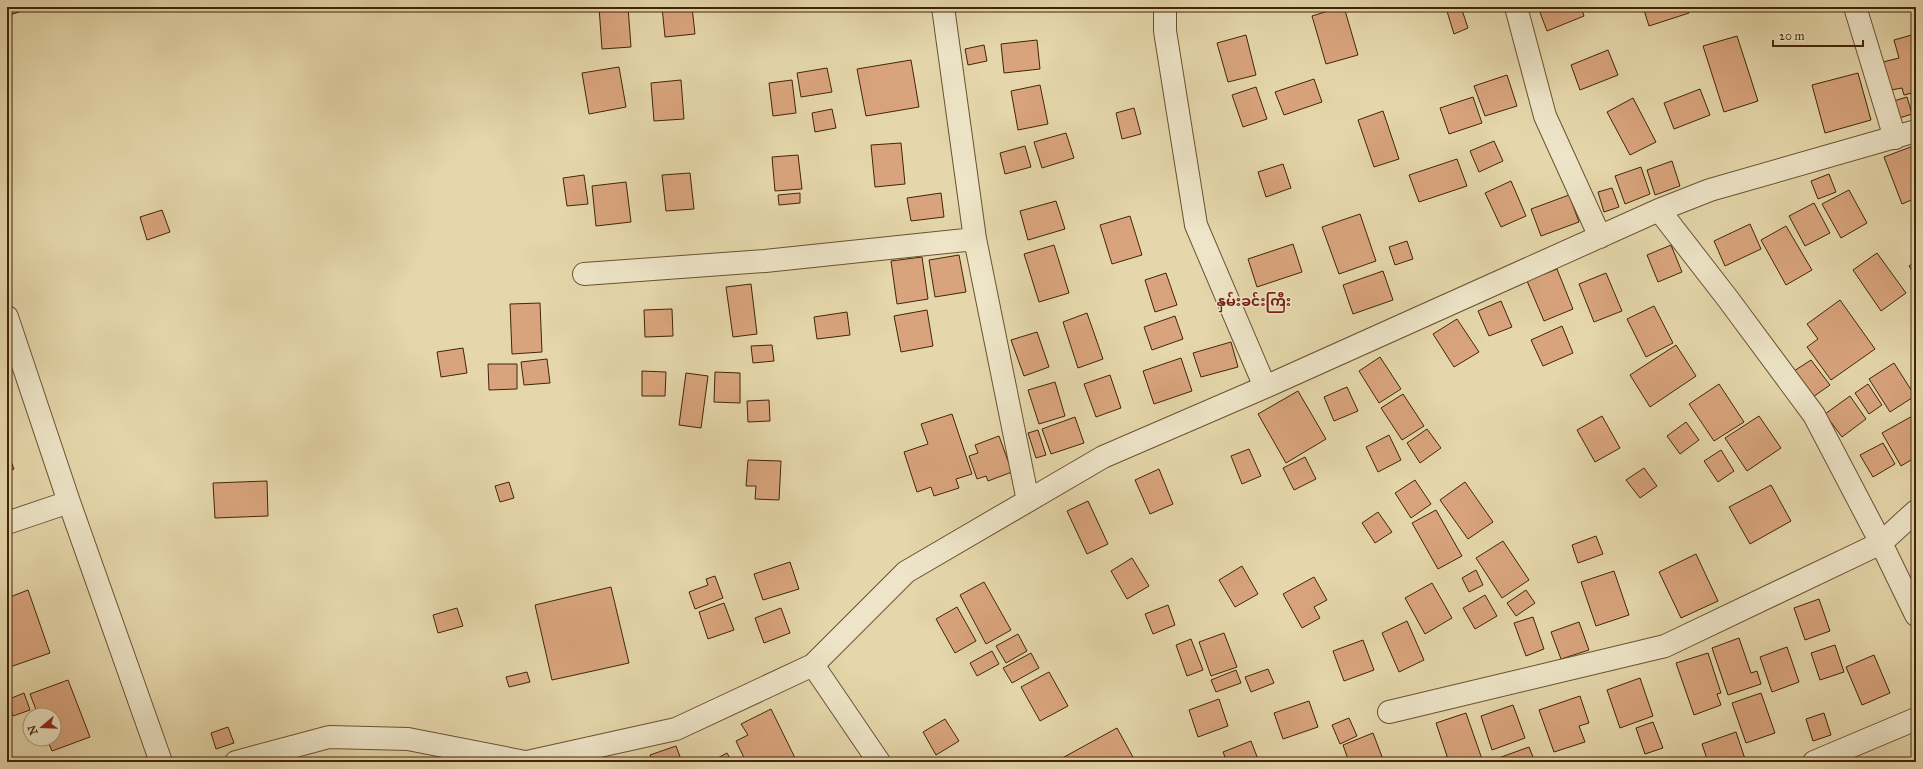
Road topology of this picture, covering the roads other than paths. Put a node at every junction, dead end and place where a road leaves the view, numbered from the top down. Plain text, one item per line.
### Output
1 (943, 7) edge
2 (1165, 7) edge
3 (1516, 7) edge
4 (1855, 7) edge
5 (1916, 131) edge
6 (1895, 138) junction
7 (1659, 210) junction
8 (1600, 236) junction
9 (975, 239) junction
10 (584, 274) dead end
11 (7, 317) edge
12 (1265, 387) junction
13 (1028, 501) junction
14 (69, 502) junction
15 (1916, 511) edge
16 (7, 523) edge
17 (1881, 543) junction
18 (1916, 615) edge
19 (813, 665) junction
20 (1388, 712) dead end
21 (1916, 719) edge
22 (160, 762) edge
23 (236, 762) edge
24 (526, 762) edge
25 (879, 762) edge
26 (1814, 762) edge

1 - 9 street
2 - 12 street
3 - 8 street
4 - 6 street
5 - 6 street
6 - 7 street
7 - 8 street
7 - 17 street
8 - 12 street
9 - 10 street
9 - 13 street
11 - 14 street
12 - 13 street
13 - 19 street
14 - 16 street
14 - 22 street
15 - 17 street
17 - 18 street
17 - 20 street
19 - 24 street
19 - 25 street
21 - 26 street
23 - 24 street

